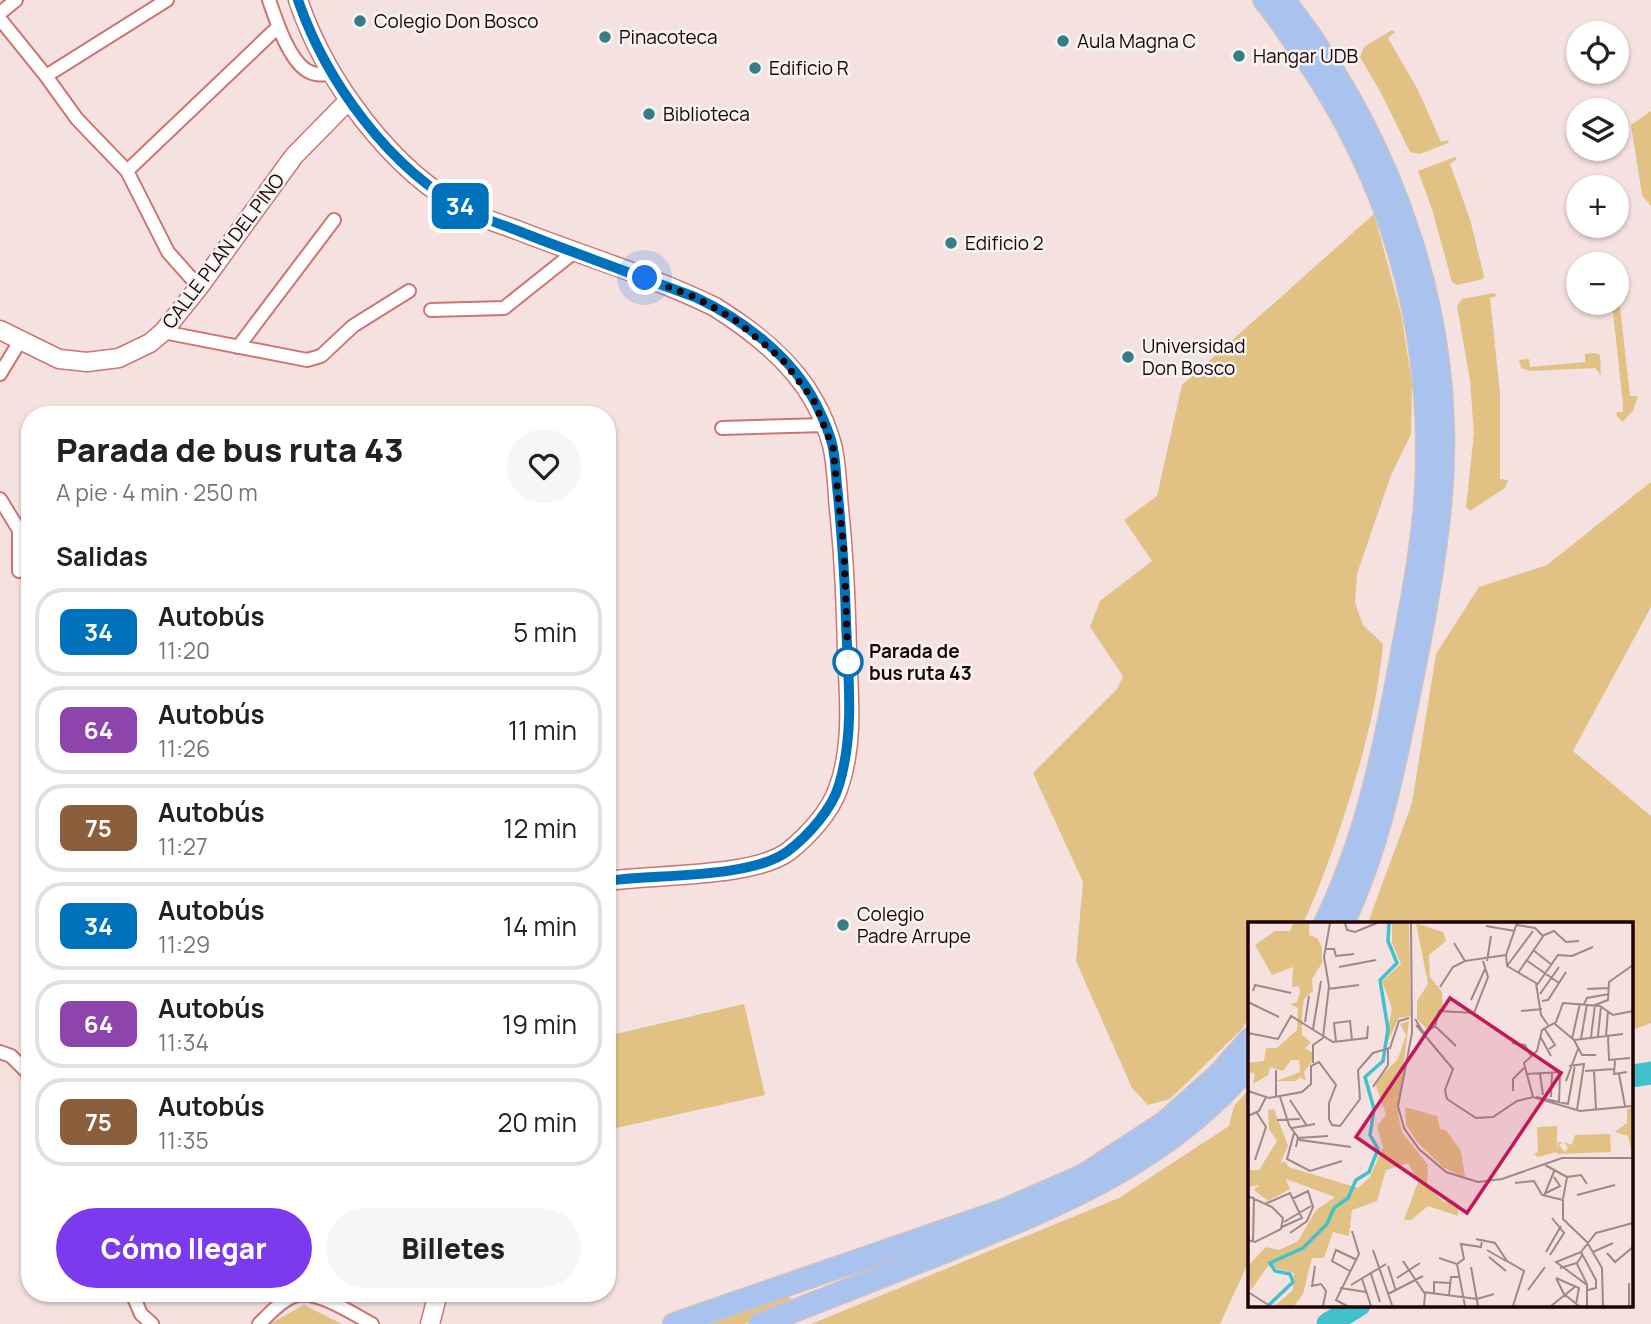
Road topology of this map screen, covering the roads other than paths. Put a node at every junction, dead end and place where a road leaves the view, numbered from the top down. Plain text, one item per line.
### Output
1 (16, 0) edge
2 (167, 0) edge
3 (269, 0) edge
4 (298, 0) edge
5 (1264, 0) edge
6 (1284, 0) edge
7 (0, 13) edge
8 (0, 19) edge
9 (278, 27) junction
10 (334, 74) junction
11 (46, 76) junction
12 (348, 101) junction
13 (127, 171) junction
14 (334, 220) dead end
15 (573, 253) junction
16 (199, 287) junction
17 (409, 291) dead end
18 (431, 310) dead end
19 (0, 330) edge
20 (163, 332) junction
21 (20, 341) junction
22 (238, 347) junction
23 (0, 374) edge
24 (825, 425) junction
25 (722, 428) dead end
26 (0, 499) edge
27 (19, 570) dead end
28 (616, 880) edge
29 (1325, 922) edge
30 (1343, 922) edge
31 (1248, 1041) edge
32 (0, 1052) edge
33 (21, 1066) edge
34 (1248, 1067) edge
35 (136, 1302) edge
36 (285, 1302) edge
37 (330, 1302) edge
38 (436, 1302) edge
39 (152, 1324) edge
40 (259, 1324) edge
41 (372, 1324) edge
42 (430, 1324) edge
43 (674, 1324) edge
44 (760, 1324) edge

1 - 7 street
2 - 11 street
3 - 9 street
4 - 10 main road
5 - 29 highway
6 - 30 highway
8 - 11 street
9 - 10 street
9 - 13 street
10 - 12 main road
11 - 13 street
12 - 15 main road
12 - 16 main road, CALLE PLAN DEL PINO
13 - 16 street
14 - 22 street
15 - 18 street
15 - 24 main road
16 - 20 main road, CALLE PLAN DEL PINO
17 - 22 street
19 - 21 main road, CALLE PLAN DEL PINO
20 - 21 main road, CALLE PLAN DEL PINO
20 - 22 street
21 - 23 street
24 - 25 street
24 - 28 main road
26 - 27 street
31 - 43 highway
32 - 33 street
34 - 44 highway
35 - 39 street
36 - 40 street
37 - 41 street
38 - 42 main road

